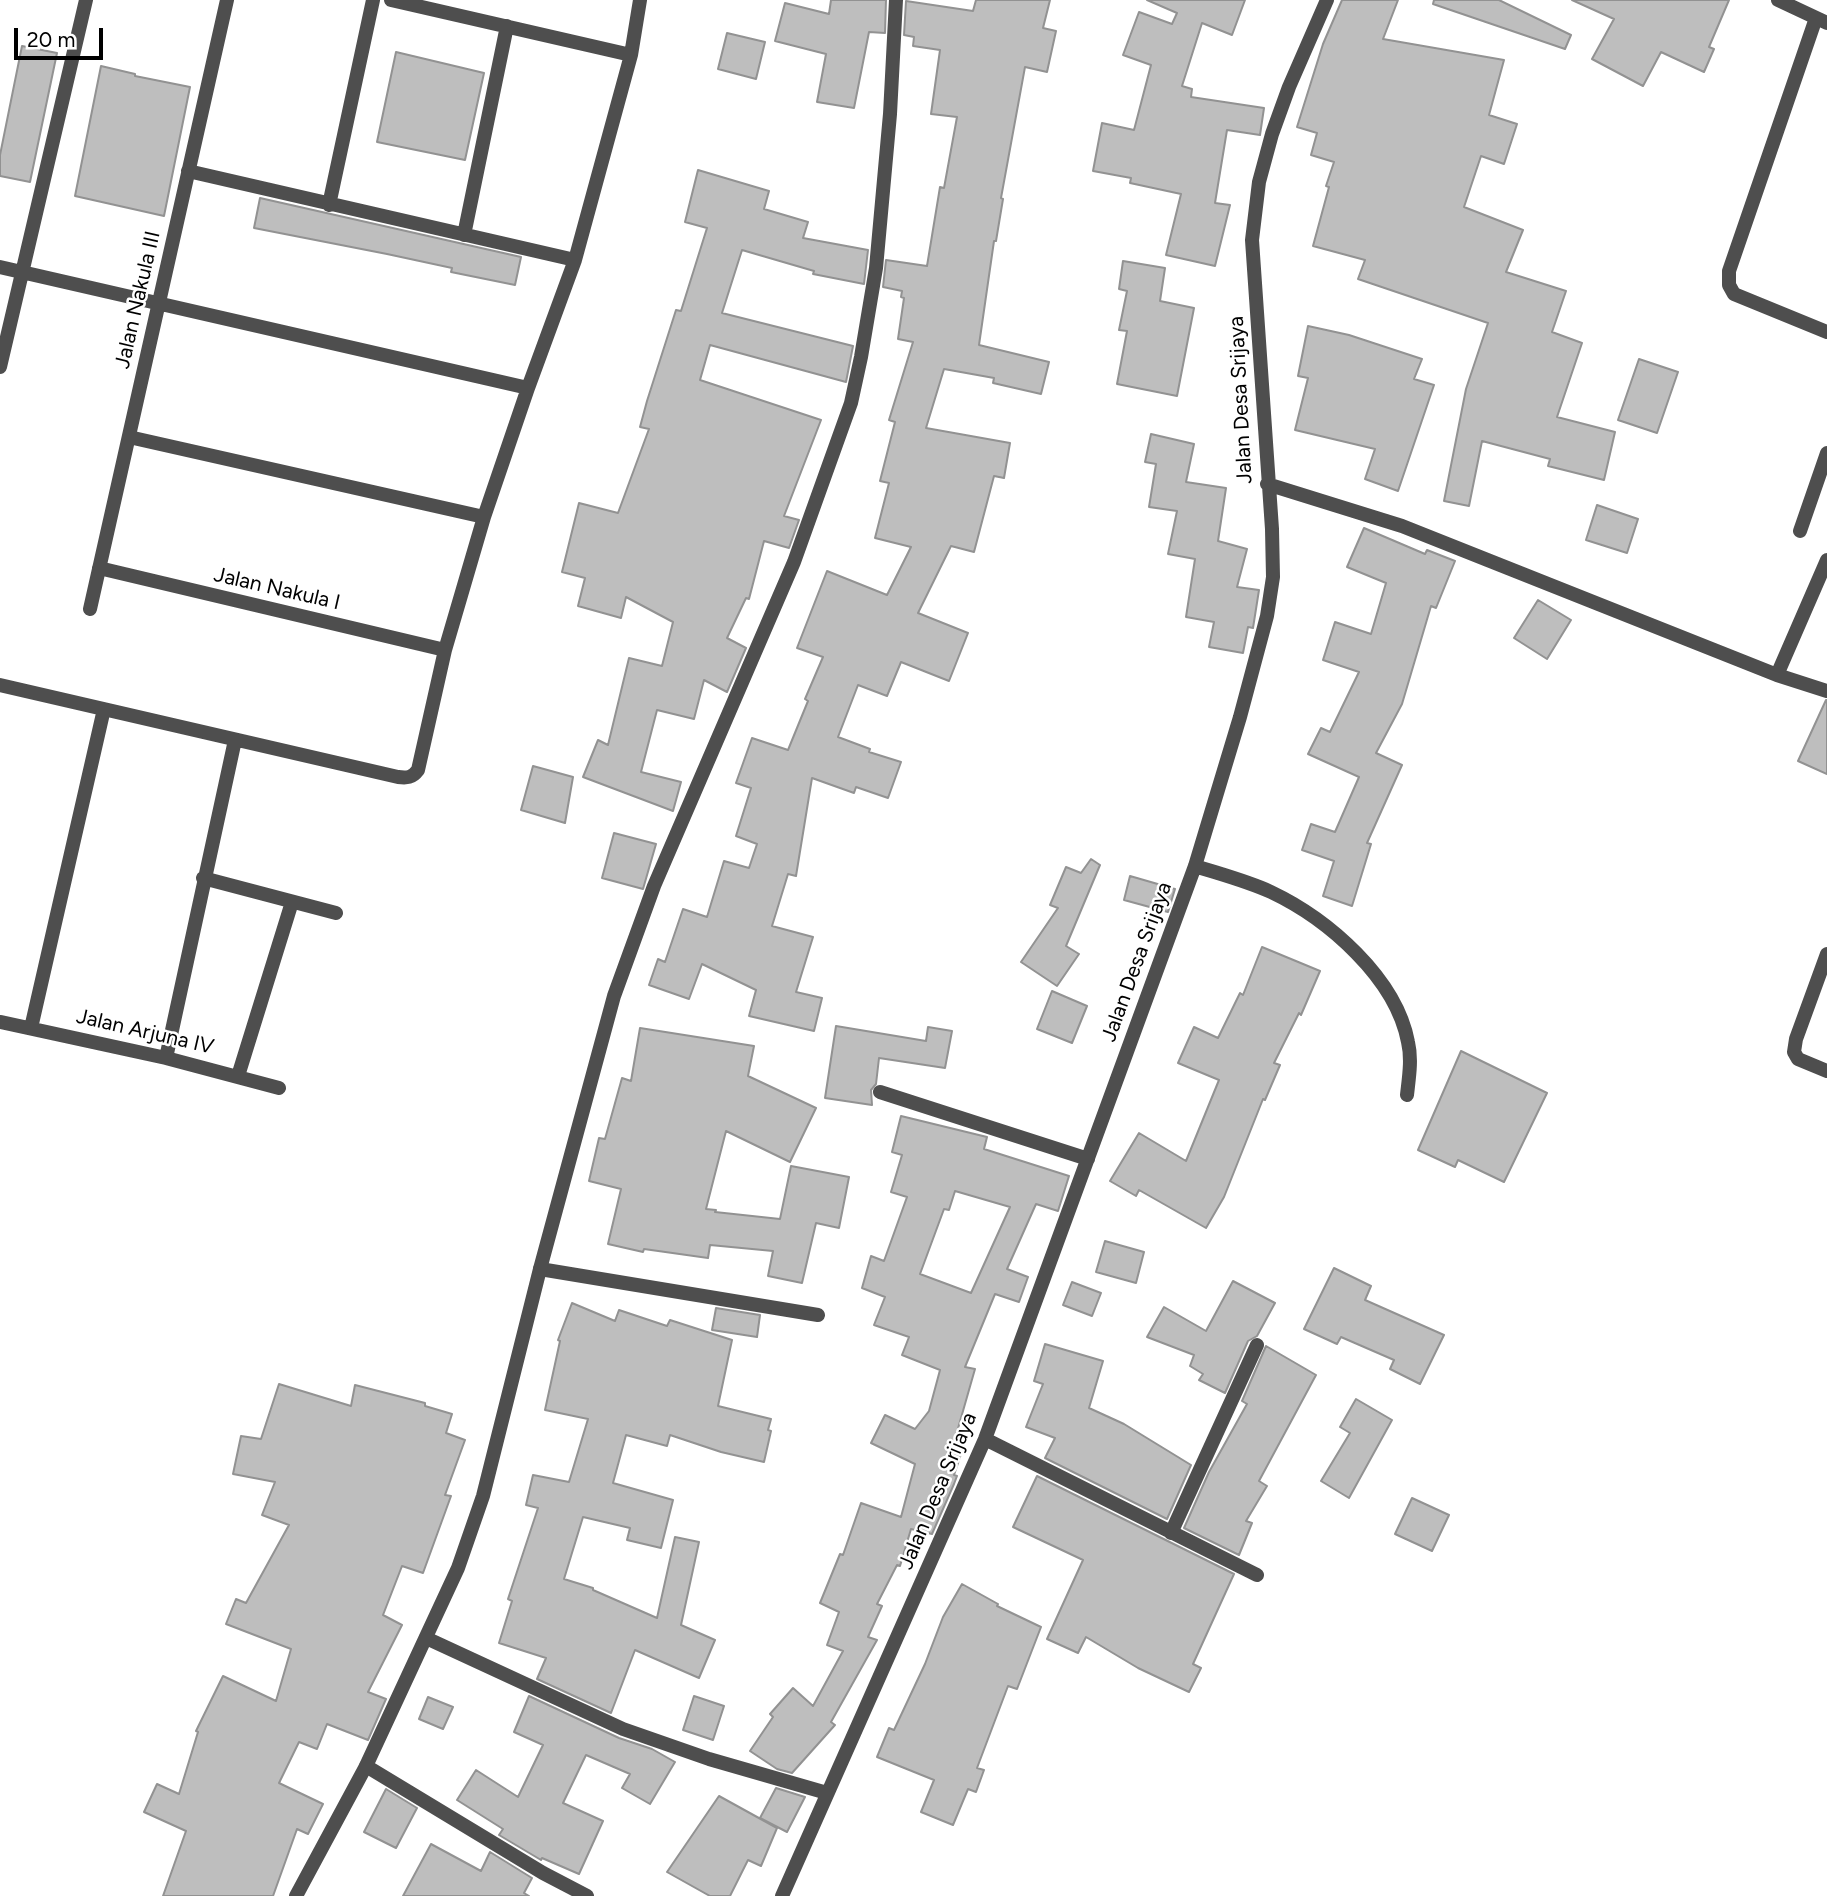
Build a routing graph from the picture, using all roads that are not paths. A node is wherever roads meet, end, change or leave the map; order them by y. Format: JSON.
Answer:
{"nodes":[{"id":1,"x":86,"y":0,"type":"edge"},
{"id":2,"x":227,"y":0,"type":"edge"},
{"id":3,"x":373,"y":0,"type":"edge"},
{"id":4,"x":391,"y":0,"type":"edge"},
{"id":5,"x":640,"y":0,"type":"edge"},
{"id":6,"x":896,"y":0,"type":"edge"},
{"id":7,"x":1327,"y":0,"type":"edge"},
{"id":8,"x":1778,"y":0,"type":"edge"},
{"id":9,"x":1822,"y":20,"type":"edge"},
{"id":10,"x":507,"y":26,"type":"junction"},
{"id":11,"x":631,"y":55,"type":"junction"},
{"id":12,"x":188,"y":172,"type":"junction"},
{"id":13,"x":329,"y":205,"type":"junction"},
{"id":14,"x":464,"y":235,"type":"junction"},
{"id":15,"x":575,"y":260,"type":"junction"},
{"id":16,"x":0,"y":267,"type":"edge"},
{"id":17,"x":22,"y":272,"type":"junction"},
{"id":18,"x":159,"y":303,"type":"junction"},
{"id":19,"x":1827,"y":332,"type":"edge"},
{"id":20,"x":0,"y":367,"type":"edge"},
{"id":21,"x":528,"y":388,"type":"junction"},
{"id":22,"x":129,"y":437,"type":"junction"},
{"id":23,"x":1827,"y":453,"type":"edge"},
{"id":24,"x":1267,"y":484,"type":"junction"},
{"id":25,"x":484,"y":517,"type":"junction"},
{"id":26,"x":1800,"y":531,"type":"dead end"},
{"id":27,"x":1827,"y":560,"type":"edge"},
{"id":28,"x":99,"y":568,"type":"junction"},
{"id":29,"x":90,"y":609,"type":"dead end"},
{"id":30,"x":445,"y":650,"type":"junction"},
{"id":31,"x":1777,"y":675,"type":"junction"},
{"id":32,"x":0,"y":685,"type":"edge"},
{"id":33,"x":1827,"y":691,"type":"edge"},
{"id":34,"x":104,"y":709,"type":"junction"},
{"id":35,"x":235,"y":740,"type":"junction"},
{"id":36,"x":1195,"y":866,"type":"junction"},
{"id":37,"x":203,"y":878,"type":"junction"},
{"id":38,"x":292,"y":902,"type":"junction"},
{"id":39,"x":337,"y":913,"type":"dead end"},
{"id":40,"x":1827,"y":954,"type":"edge"},
{"id":41,"x":1,"y":1022,"type":"edge"},
{"id":42,"x":31,"y":1028,"type":"junction"},
{"id":43,"x":166,"y":1058,"type":"junction"},
{"id":44,"x":1827,"y":1071,"type":"edge"},
{"id":45,"x":238,"y":1076,"type":"junction"},
{"id":46,"x":279,"y":1088,"type":"dead end"},
{"id":47,"x":880,"y":1092,"type":"dead end"},
{"id":48,"x":1407,"y":1095,"type":"dead end"},
{"id":49,"x":1087,"y":1159,"type":"junction"},
{"id":50,"x":540,"y":1269,"type":"junction"},
{"id":51,"x":818,"y":1315,"type":"dead end"},
{"id":52,"x":1256,"y":1345,"type":"dead end"},
{"id":53,"x":985,"y":1439,"type":"junction"},
{"id":54,"x":1171,"y":1533,"type":"junction"},
{"id":55,"x":1257,"y":1575,"type":"dead end"},
{"id":56,"x":426,"y":1638,"type":"junction"},
{"id":57,"x":366,"y":1766,"type":"junction"},
{"id":58,"x":828,"y":1793,"type":"junction"},
{"id":59,"x":296,"y":1896,"type":"edge"},
{"id":60,"x":587,"y":1896,"type":"edge"},
{"id":61,"x":782,"y":1896,"type":"edge"}],
"edges":[{"from":1,"to":17,"type":"street"},
{"from":2,"to":12,"type":"street","name":"Jalan Nakula III"},
{"from":3,"to":13,"type":"street"},
{"from":4,"to":10,"type":"street"},
{"from":5,"to":11,"type":"street"},
{"from":6,"to":50,"type":"street"},
{"from":7,"to":24,"type":"street","name":"Jalan Desa Srijaya"},
{"from":8,"to":9,"type":"street"},
{"from":9,"to":19,"type":"street"},
{"from":10,"to":11,"type":"street"},
{"from":10,"to":14,"type":"street"},
{"from":11,"to":15,"type":"street"},
{"from":12,"to":13,"type":"street"},
{"from":12,"to":18,"type":"street","name":"Jalan Nakula III"},
{"from":13,"to":14,"type":"street"},
{"from":14,"to":15,"type":"street"},
{"from":15,"to":21,"type":"street"},
{"from":16,"to":17,"type":"street"},
{"from":17,"to":18,"type":"street"},
{"from":17,"to":20,"type":"street"},
{"from":18,"to":21,"type":"street"},
{"from":18,"to":22,"type":"street","name":"Jalan Nakula III"},
{"from":21,"to":25,"type":"street"},
{"from":22,"to":25,"type":"street"},
{"from":22,"to":28,"type":"street","name":"Jalan Nakula III"},
{"from":23,"to":26,"type":"street"},
{"from":24,"to":31,"type":"street"},
{"from":24,"to":36,"type":"street","name":"Jalan Desa Srijaya"},
{"from":25,"to":30,"type":"street"},
{"from":27,"to":31,"type":"street"},
{"from":28,"to":29,"type":"street","name":"Jalan Nakula III"},
{"from":28,"to":30,"type":"street","name":"Jalan Nakula I"},
{"from":30,"to":35,"type":"street"},
{"from":31,"to":33,"type":"street"},
{"from":32,"to":34,"type":"street"},
{"from":34,"to":35,"type":"street"},
{"from":34,"to":42,"type":"street"},
{"from":35,"to":37,"type":"street"},
{"from":36,"to":48,"type":"street"},
{"from":36,"to":49,"type":"street","name":"Jalan Desa Srijaya"},
{"from":37,"to":38,"type":"street"},
{"from":37,"to":43,"type":"street"},
{"from":38,"to":39,"type":"street"},
{"from":38,"to":45,"type":"street"},
{"from":40,"to":44,"type":"street"},
{"from":41,"to":42,"type":"street","name":"Jalan Arjuna IV"},
{"from":42,"to":43,"type":"street","name":"Jalan Arjuna IV"},
{"from":43,"to":45,"type":"street","name":"Jalan Arjuna IV"},
{"from":45,"to":46,"type":"street","name":"Jalan Arjuna IV"},
{"from":47,"to":49,"type":"street"},
{"from":49,"to":53,"type":"street","name":"Jalan Desa Srijaya"},
{"from":50,"to":51,"type":"street"},
{"from":50,"to":56,"type":"street"},
{"from":52,"to":54,"type":"street"},
{"from":53,"to":54,"type":"street"},
{"from":53,"to":58,"type":"street","name":"Jalan Desa Srijaya"},
{"from":54,"to":55,"type":"street"},
{"from":56,"to":57,"type":"street"},
{"from":56,"to":58,"type":"street"},
{"from":57,"to":59,"type":"street"},
{"from":57,"to":60,"type":"street"},
{"from":58,"to":61,"type":"street","name":"Jalan Desa Srijaya"}]}
